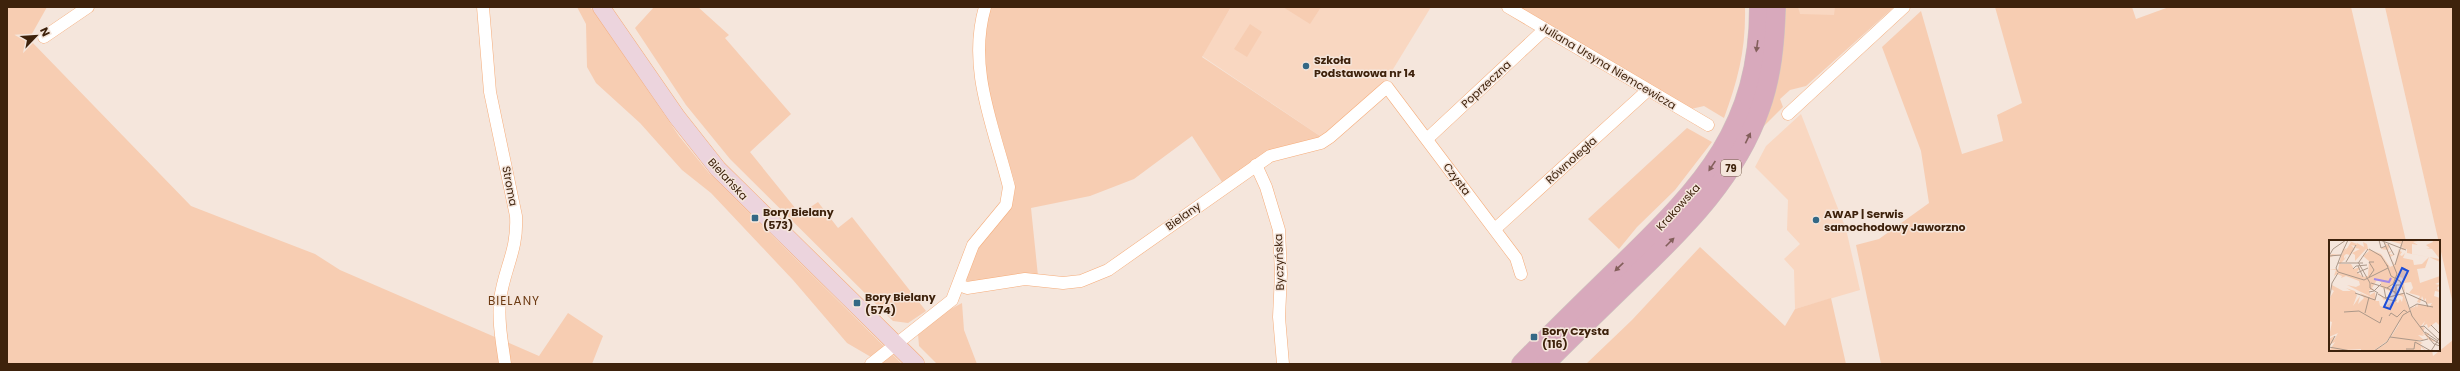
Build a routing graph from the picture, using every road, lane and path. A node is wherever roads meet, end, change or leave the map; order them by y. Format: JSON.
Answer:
{"nodes":[{"id":1,"x":88,"y":7,"type":"edge"},
{"id":2,"x":483,"y":7,"type":"edge"},
{"id":3,"x":985,"y":7,"type":"edge"},
{"id":4,"x":1508,"y":7,"type":"edge"},
{"id":5,"x":1759,"y":7,"type":"edge"},
{"id":6,"x":1776,"y":7,"type":"edge"},
{"id":7,"x":1904,"y":7,"type":"edge"},
{"id":8,"x":607,"y":9,"type":"edge"},
{"id":9,"x":1545,"y":29,"type":"junction"},
{"id":10,"x":44,"y":37,"type":"dead end"},
{"id":11,"x":1387,"y":87,"type":"joint"},
{"id":12,"x":1648,"y":90,"type":"junction"},
{"id":13,"x":1788,"y":114,"type":"dead end"},
{"id":14,"x":1708,"y":125,"type":"dead end"},
{"id":15,"x":1427,"y":139,"type":"junction"},
{"id":16,"x":1256,"y":164,"type":"junction"},
{"id":17,"x":1495,"y":229,"type":"junction"},
{"id":18,"x":1521,"y":274,"type":"dead end"},
{"id":19,"x":959,"y":285,"type":"junction"},
{"id":20,"x":895,"y":344,"type":"junction"},
{"id":21,"x":915,"y":363,"type":"edge"},
{"id":22,"x":505,"y":364,"type":"edge"},
{"id":23,"x":871,"y":364,"type":"edge"},
{"id":24,"x":1283,"y":364,"type":"edge"},
{"id":25,"x":1521,"y":364,"type":"edge"},
{"id":26,"x":1545,"y":364,"type":"edge"}],
"edges":[{"from":1,"to":10,"type":"street"},
{"from":2,"to":22,"type":"street","name":"Stroma"},
{"from":3,"to":19,"type":"street"},
{"from":4,"to":9,"type":"street","name":"Juliana Ursyna Niemcewicza"},
{"from":5,"to":25,"type":"main road","name":"Krakowska","number":"79","one_way":true},
{"from":26,"to":6,"type":"main road","name":"Krakowska","number":"79","one_way":true},
{"from":7,"to":13,"type":"street"},
{"from":8,"to":20,"type":"street","name":"Bielańska"},
{"from":9,"to":12,"type":"street","name":"Juliana Ursyna Niemcewicza"},
{"from":9,"to":15,"type":"street","name":"Poprzeczna"},
{"from":11,"to":15,"type":"street","name":"Czysta"},
{"from":11,"to":16,"type":"street","name":"Bielany"},
{"from":12,"to":14,"type":"street","name":"Juliana Ursyna Niemcewicza"},
{"from":12,"to":17,"type":"street","name":"Równoległa"},
{"from":15,"to":17,"type":"street","name":"Czysta"},
{"from":16,"to":19,"type":"street","name":"Bielany"},
{"from":16,"to":24,"type":"street","name":"Byczyńska"},
{"from":17,"to":18,"type":"street","name":"Czysta"},
{"from":19,"to":20,"type":"street"},
{"from":20,"to":21,"type":"street","name":"Bielańska"},
{"from":20,"to":23,"type":"street"}]}
